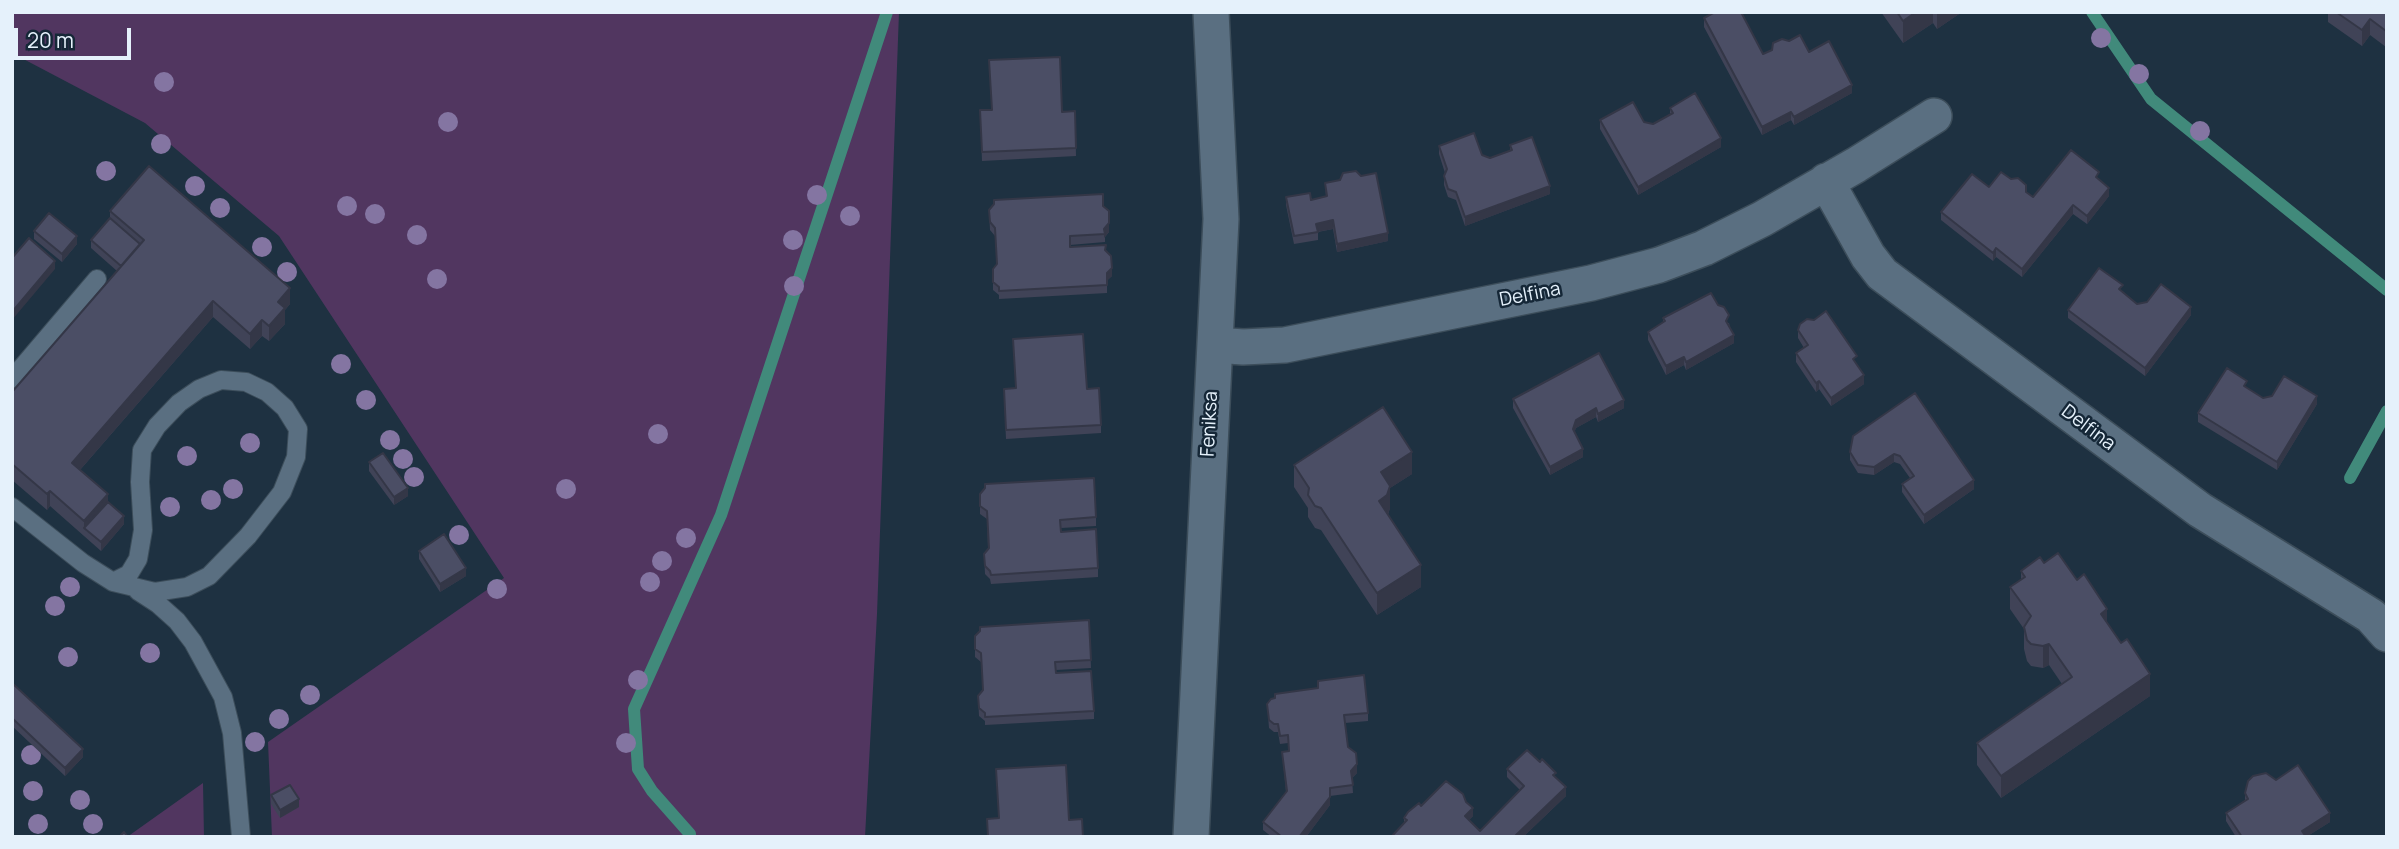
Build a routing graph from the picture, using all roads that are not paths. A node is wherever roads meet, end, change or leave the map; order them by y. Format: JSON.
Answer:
{"nodes":[{"id":1,"x":1212,"y":12,"type":"edge"},
{"id":2,"x":1934,"y":116,"type":"dead end"},
{"id":3,"x":1826,"y":181,"type":"junction"},
{"id":4,"x":97,"y":278,"type":"dead end"},
{"id":5,"x":1216,"y":345,"type":"junction"},
{"id":6,"x":12,"y":379,"type":"edge"},
{"id":7,"x":12,"y":507,"type":"edge"},
{"id":8,"x":114,"y":582,"type":"junction"},
{"id":9,"x":135,"y":589,"type":"junction"},
{"id":10,"x":2387,"y":634,"type":"edge"},
{"id":11,"x":241,"y":837,"type":"edge"},
{"id":12,"x":1191,"y":837,"type":"edge"}],
"edges":[{"from":1,"to":5,"type":"street","name":"Feniksa"},
{"from":2,"to":3,"type":"street","name":"Delfina"},
{"from":3,"to":5,"type":"street","name":"Delfina"},
{"from":3,"to":10,"type":"street","name":"Delfina"},
{"from":4,"to":6,"type":"lane"},
{"from":5,"to":12,"type":"street","name":"Feniksa"},
{"from":7,"to":8,"type":"lane"},
{"from":8,"to":9,"type":"lane"},
{"from":8,"to":9,"type":"lane"},
{"from":9,"to":11,"type":"lane"}]}
